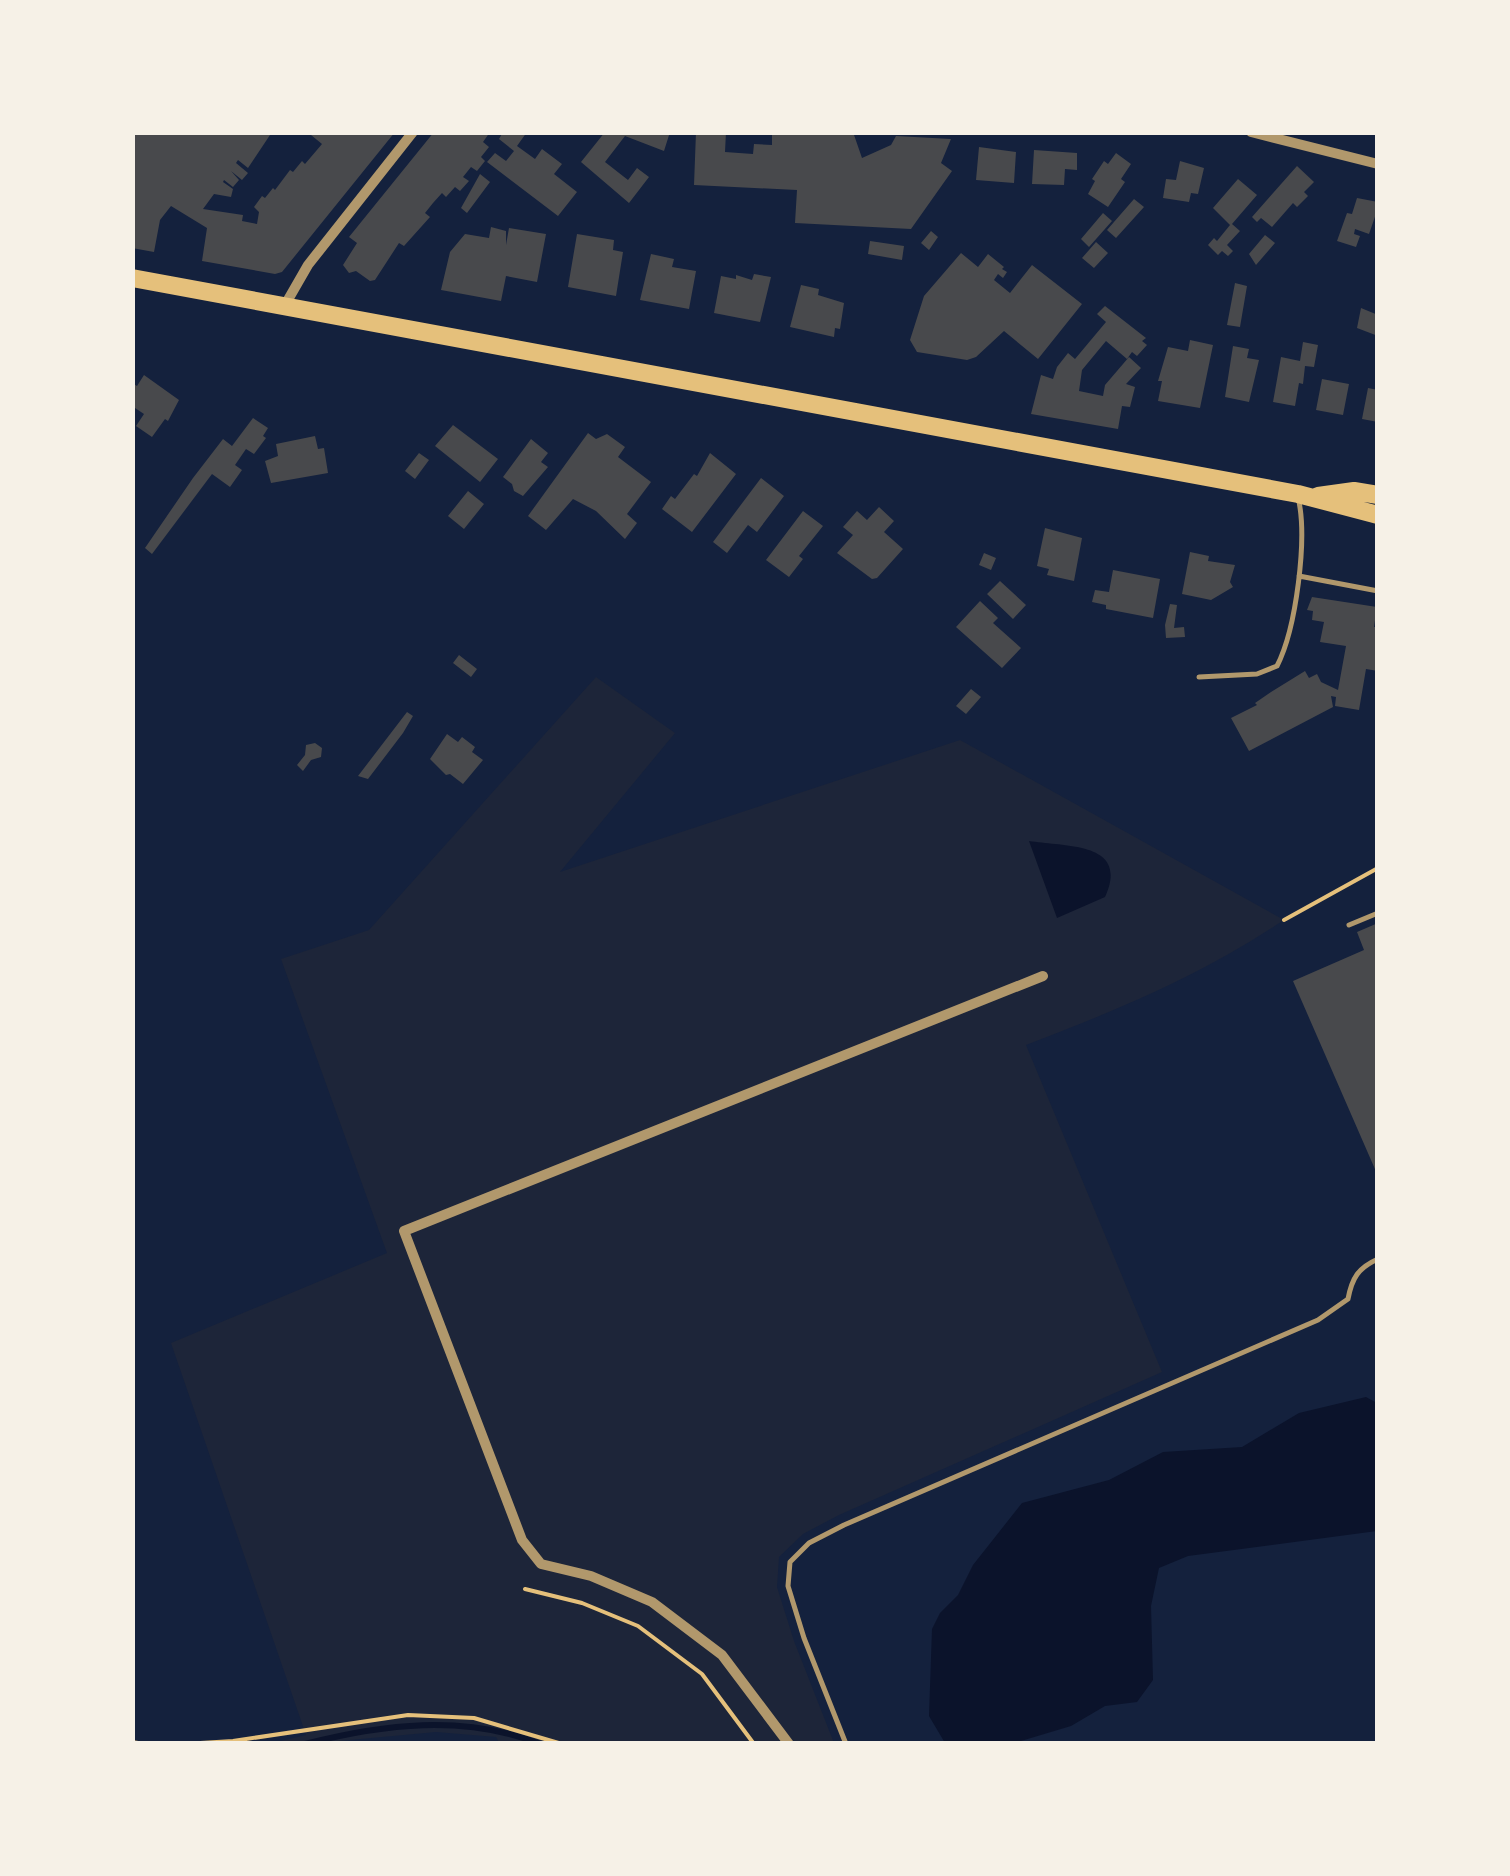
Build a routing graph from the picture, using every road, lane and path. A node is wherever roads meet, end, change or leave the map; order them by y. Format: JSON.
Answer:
{"nodes":[{"id":1,"x":414,"y":132,"type":"edge"},
{"id":2,"x":1251,"y":132,"type":"edge"},
{"id":3,"x":1378,"y":164,"type":"edge"},
{"id":4,"x":132,"y":278,"type":"edge"},
{"id":5,"x":285,"y":305,"type":"junction"},
{"id":6,"x":1305,"y":496,"type":"junction"},
{"id":7,"x":1378,"y":496,"type":"edge"},
{"id":8,"x":1378,"y":515,"type":"edge"},
{"id":9,"x":1299,"y":576,"type":"junction"},
{"id":10,"x":1378,"y":591,"type":"edge"},
{"id":11,"x":1200,"y":677,"type":"dead end"},
{"id":12,"x":1378,"y":868,"type":"edge"},
{"id":13,"x":1378,"y":913,"type":"edge"},
{"id":14,"x":1284,"y":920,"type":"dead end"},
{"id":15,"x":1349,"y":925,"type":"dead end"},
{"id":16,"x":1043,"y":976,"type":"dead end"},
{"id":17,"x":1378,"y":1258,"type":"edge"},
{"id":18,"x":525,"y":1589,"type":"dead end"},
{"id":19,"x":132,"y":1742,"type":"edge"},
{"id":20,"x":144,"y":1744,"type":"edge"},
{"id":21,"x":184,"y":1744,"type":"edge"},
{"id":22,"x":562,"y":1744,"type":"edge"},
{"id":23,"x":754,"y":1744,"type":"edge"},
{"id":24,"x":789,"y":1744,"type":"edge"},
{"id":25,"x":846,"y":1744,"type":"edge"}],
"edges":[{"from":1,"to":5,"type":"street"},
{"from":2,"to":3,"type":"street"},
{"from":4,"to":5,"type":"main road"},
{"from":5,"to":6,"type":"main road"},
{"from":6,"to":7,"type":"main road"},
{"from":6,"to":8,"type":"main road"},
{"from":6,"to":9,"type":"lane"},
{"from":9,"to":10,"type":"lane"},
{"from":9,"to":11,"type":"lane"},
{"from":12,"to":14,"type":"path"},
{"from":13,"to":15,"type":"lane"},
{"from":16,"to":24,"type":"street"},
{"from":17,"to":25,"type":"lane"},
{"from":18,"to":23,"type":"path"},
{"from":19,"to":20,"type":"path"},
{"from":21,"to":22,"type":"path"}]}
